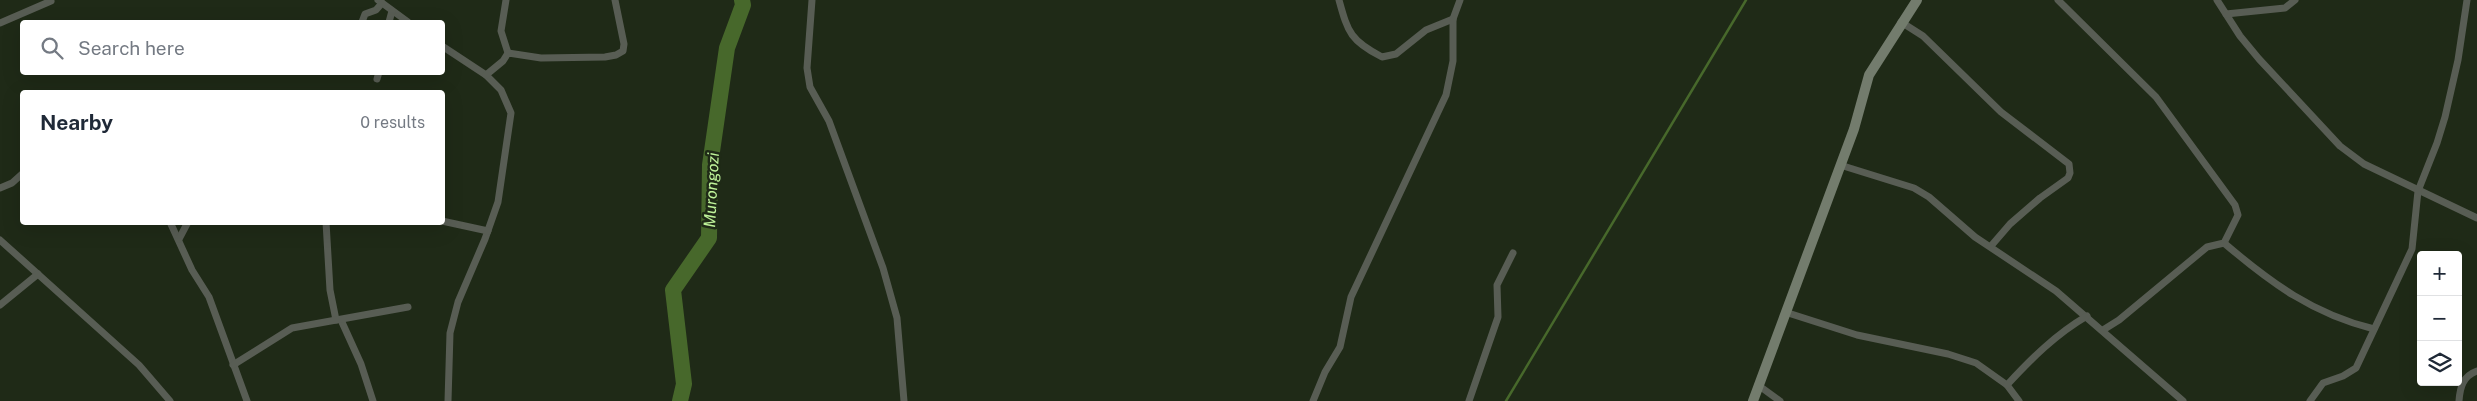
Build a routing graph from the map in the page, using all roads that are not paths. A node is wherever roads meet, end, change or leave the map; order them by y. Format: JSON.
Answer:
{"nodes":[{"id":1,"x":506,"y":0,"type":"edge"},
{"id":2,"x":615,"y":0,"type":"edge"},
{"id":3,"x":812,"y":0,"type":"edge"},
{"id":4,"x":1339,"y":0,"type":"edge"},
{"id":5,"x":1460,"y":0,"type":"edge"},
{"id":6,"x":1917,"y":0,"type":"edge"},
{"id":7,"x":2058,"y":0,"type":"edge"},
{"id":8,"x":2217,"y":0,"type":"edge"},
{"id":9,"x":2295,"y":0,"type":"edge"},
{"id":10,"x":2467,"y":0,"type":"edge"},
{"id":11,"x":51,"y":1,"type":"edge"},
{"id":12,"x":380,"y":2,"type":"edge"},
{"id":13,"x":392,"y":11,"type":"junction"},
{"id":14,"x":2226,"y":14,"type":"junction"},
{"id":15,"x":1453,"y":19,"type":"junction"},
{"id":16,"x":363,"y":20,"type":"edge"},
{"id":17,"x":390,"y":20,"type":"edge"},
{"id":18,"x":405,"y":20,"type":"edge"},
{"id":19,"x":1901,"y":22,"type":"junction"},
{"id":20,"x":0,"y":23,"type":"edge"},
{"id":21,"x":445,"y":48,"type":"edge"},
{"id":22,"x":508,"y":53,"type":"junction"},
{"id":23,"x":486,"y":75,"type":"junction"},
{"id":24,"x":1840,"y":165,"type":"junction"},
{"id":25,"x":20,"y":176,"type":"edge"},
{"id":26,"x":0,"y":188,"type":"edge"},
{"id":27,"x":2418,"y":191,"type":"junction"},
{"id":28,"x":2477,"y":218,"type":"edge"},
{"id":29,"x":445,"y":221,"type":"edge"},
{"id":30,"x":171,"y":225,"type":"edge"},
{"id":31,"x":186,"y":225,"type":"edge"},
{"id":32,"x":326,"y":225,"type":"edge"},
{"id":33,"x":488,"y":231,"type":"junction"},
{"id":34,"x":178,"y":239,"type":"junction"},
{"id":35,"x":0,"y":240,"type":"edge"},
{"id":36,"x":2224,"y":243,"type":"junction"},
{"id":37,"x":1990,"y":246,"type":"junction"},
{"id":38,"x":1513,"y":253,"type":"dead end"},
{"id":39,"x":38,"y":274,"type":"junction"},
{"id":40,"x":0,"y":305,"type":"edge"},
{"id":41,"x":408,"y":307,"type":"dead end"},
{"id":42,"x":1785,"y":312,"type":"junction"},
{"id":43,"x":2087,"y":316,"type":"junction"},
{"id":44,"x":338,"y":320,"type":"junction"},
{"id":45,"x":2374,"y":329,"type":"junction"},
{"id":46,"x":2104,"y":330,"type":"junction"},
{"id":47,"x":233,"y":365,"type":"junction"},
{"id":48,"x":2477,"y":371,"type":"edge"},
{"id":49,"x":1758,"y":385,"type":"junction"},
{"id":50,"x":2007,"y":385,"type":"junction"},
{"id":51,"x":170,"y":401,"type":"edge"},
{"id":52,"x":246,"y":401,"type":"edge"},
{"id":53,"x":372,"y":401,"type":"edge"},
{"id":54,"x":448,"y":401,"type":"edge"},
{"id":55,"x":904,"y":401,"type":"edge"},
{"id":56,"x":1313,"y":401,"type":"edge"},
{"id":57,"x":1469,"y":401,"type":"edge"},
{"id":58,"x":1754,"y":401,"type":"edge"},
{"id":59,"x":1780,"y":401,"type":"edge"},
{"id":60,"x":2019,"y":401,"type":"edge"},
{"id":61,"x":2183,"y":401,"type":"edge"},
{"id":62,"x":2310,"y":401,"type":"edge"},
{"id":63,"x":2459,"y":401,"type":"edge"}],
"edges":[{"from":1,"to":22,"type":"street"},
{"from":2,"to":22,"type":"street"},
{"from":3,"to":55,"type":"street"},
{"from":4,"to":15,"type":"street"},
{"from":5,"to":15,"type":"street"},
{"from":6,"to":19,"type":"street"},
{"from":7,"to":36,"type":"street"},
{"from":8,"to":14,"type":"street"},
{"from":9,"to":14,"type":"street"},
{"from":10,"to":27,"type":"street"},
{"from":11,"to":20,"type":"street"},
{"from":12,"to":13,"type":"street"},
{"from":12,"to":16,"type":"street"},
{"from":13,"to":17,"type":"street"},
{"from":13,"to":18,"type":"street"},
{"from":14,"to":27,"type":"street"},
{"from":15,"to":56,"type":"street"},
{"from":19,"to":24,"type":"street"},
{"from":19,"to":37,"type":"street"},
{"from":21,"to":23,"type":"street"},
{"from":22,"to":23,"type":"street"},
{"from":23,"to":33,"type":"street"},
{"from":24,"to":37,"type":"street"},
{"from":24,"to":42,"type":"street"},
{"from":25,"to":26,"type":"street"},
{"from":27,"to":28,"type":"street"},
{"from":27,"to":45,"type":"street"},
{"from":29,"to":33,"type":"street"},
{"from":30,"to":34,"type":"street"},
{"from":31,"to":34,"type":"street"},
{"from":32,"to":44,"type":"street"},
{"from":33,"to":54,"type":"street"},
{"from":34,"to":47,"type":"street"},
{"from":35,"to":39,"type":"street"},
{"from":36,"to":45,"type":"street"},
{"from":36,"to":46,"type":"street"},
{"from":37,"to":43,"type":"street"},
{"from":38,"to":57,"type":"street"},
{"from":39,"to":40,"type":"street"},
{"from":39,"to":51,"type":"street"},
{"from":41,"to":44,"type":"street"},
{"from":42,"to":49,"type":"street"},
{"from":42,"to":50,"type":"street"},
{"from":43,"to":46,"type":"street"},
{"from":43,"to":50,"type":"street"},
{"from":44,"to":47,"type":"street"},
{"from":44,"to":53,"type":"street"},
{"from":45,"to":62,"type":"street"},
{"from":46,"to":61,"type":"street"},
{"from":47,"to":52,"type":"street"},
{"from":48,"to":63,"type":"street"},
{"from":49,"to":58,"type":"street"},
{"from":49,"to":59,"type":"street"},
{"from":50,"to":60,"type":"street"}]}
